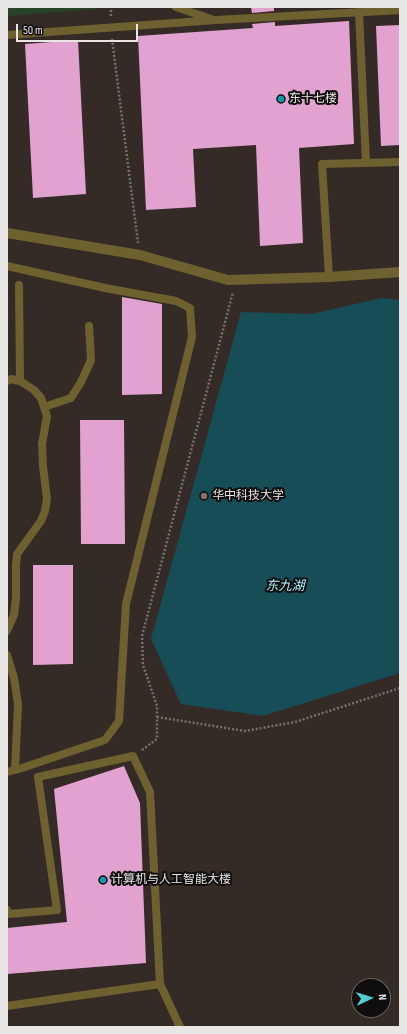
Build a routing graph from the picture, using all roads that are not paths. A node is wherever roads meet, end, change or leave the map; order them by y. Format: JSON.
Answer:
{"nodes":[{"id":1,"x":176,"y":7,"type":"edge"},
{"id":2,"x":400,"y":10,"type":"edge"},
{"id":3,"x":316,"y":11,"type":"edge"},
{"id":4,"x":359,"y":12,"type":"junction"},
{"id":5,"x":216,"y":20,"type":"junction"},
{"id":6,"x":7,"y":35,"type":"edge"},
{"id":7,"x":400,"y":162,"type":"edge"},
{"id":8,"x":366,"y":163,"type":"junction"},
{"id":9,"x":7,"y":232,"type":"edge"},
{"id":10,"x":7,"y":266,"type":"edge"},
{"id":11,"x":400,"y":272,"type":"edge"},
{"id":12,"x":329,"y":277,"type":"junction"},
{"id":13,"x":19,"y":285,"type":"dead end"},
{"id":14,"x":89,"y":326,"type":"dead end"},
{"id":15,"x":7,"y":380,"type":"edge"},
{"id":16,"x":20,"y":381,"type":"junction"},
{"id":17,"x":44,"y":407,"type":"junction"},
{"id":18,"x":7,"y":631,"type":"edge"},
{"id":19,"x":7,"y":655,"type":"edge"},
{"id":20,"x":11,"y":771,"type":"edge"},
{"id":21,"x":7,"y":910,"type":"edge"},
{"id":22,"x":160,"y":984,"type":"junction"},
{"id":23,"x":7,"y":1006,"type":"edge"},
{"id":24,"x":180,"y":1027,"type":"edge"}],
"edges":[{"from":1,"to":5,"type":"lane"},
{"from":2,"to":4,"type":"lane"},
{"from":3,"to":4,"type":"lane"},
{"from":3,"to":5,"type":"lane"},
{"from":4,"to":8,"type":"lane"},
{"from":5,"to":6,"type":"lane"},
{"from":7,"to":8,"type":"lane"},
{"from":8,"to":12,"type":"lane"},
{"from":9,"to":12,"type":"street"},
{"from":10,"to":20,"type":"lane"},
{"from":11,"to":12,"type":"street"},
{"from":13,"to":16,"type":"lane"},
{"from":14,"to":17,"type":"lane"},
{"from":15,"to":16,"type":"lane"},
{"from":16,"to":17,"type":"lane"},
{"from":17,"to":18,"type":"lane"},
{"from":19,"to":20,"type":"lane"},
{"from":21,"to":22,"type":"lane"},
{"from":22,"to":23,"type":"lane"},
{"from":22,"to":24,"type":"lane"}]}
